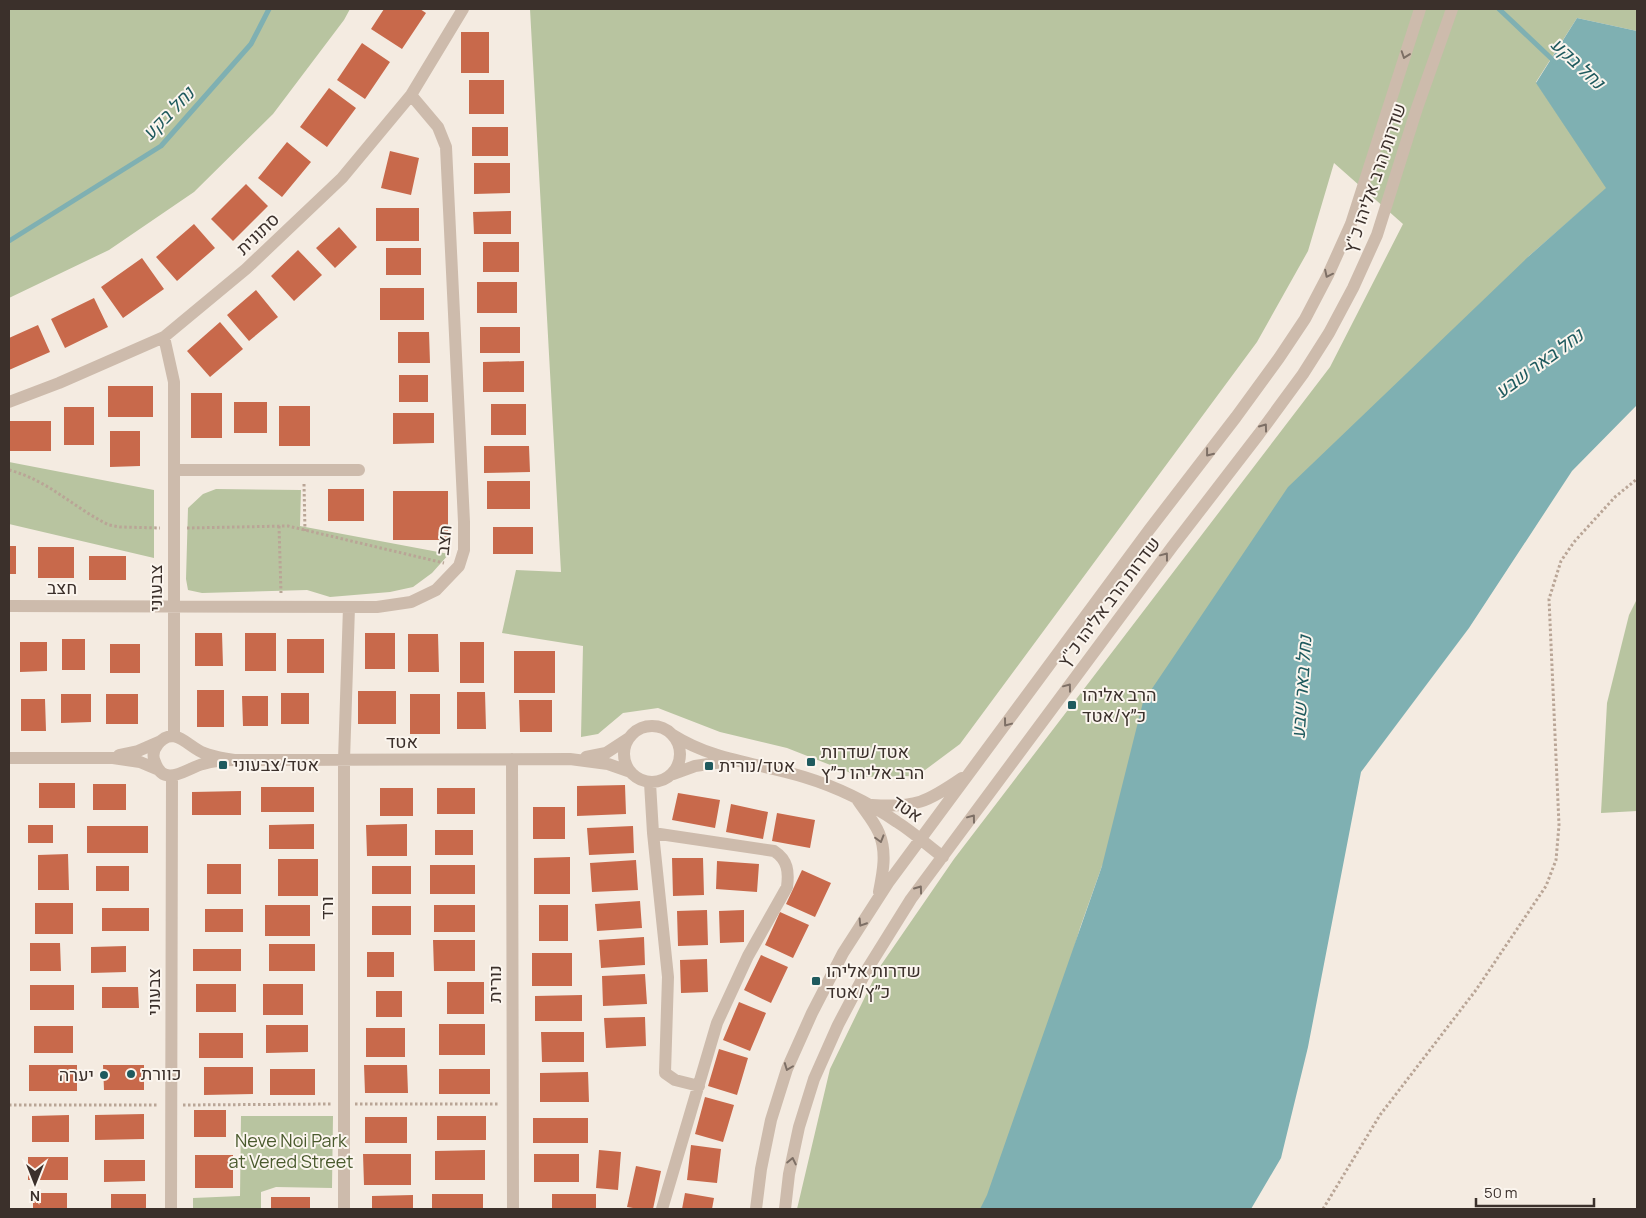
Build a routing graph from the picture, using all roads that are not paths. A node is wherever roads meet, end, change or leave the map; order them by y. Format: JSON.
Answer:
{"nodes":[{"id":1,"x":463,"y":9,"type":"edge"},
{"id":2,"x":1420,"y":9,"type":"edge"},
{"id":3,"x":1451,"y":11,"type":"edge"},
{"id":4,"x":411,"y":95,"type":"junction"},
{"id":5,"x":164,"y":337,"type":"junction"},
{"id":6,"x":9,"y":402,"type":"edge"},
{"id":7,"x":174,"y":470,"type":"junction"},
{"id":8,"x":359,"y":470,"type":"dead end"},
{"id":9,"x":9,"y":606,"type":"edge"},
{"id":10,"x":174,"y":606,"type":"junction"},
{"id":11,"x":349,"y":607,"type":"junction"},
{"id":12,"x":673,"y":735,"type":"junction"},
{"id":13,"x":174,"y":736,"type":"junction"},
{"id":14,"x":629,"y":738,"type":"junction"},
{"id":15,"x":161,"y":741,"type":"junction"},
{"id":16,"x":189,"y":744,"type":"junction"},
{"id":17,"x":9,"y":758,"type":"edge"},
{"id":18,"x":105,"y":758,"type":"junction"},
{"id":19,"x":512,"y":759,"type":"junction"},
{"id":20,"x":570,"y":759,"type":"junction"},
{"id":21,"x":234,"y":760,"type":"junction"},
{"id":22,"x":344,"y":760,"type":"junction"},
{"id":23,"x":734,"y":761,"type":"junction"},
{"id":24,"x":159,"y":770,"type":"junction"},
{"id":25,"x":628,"y":771,"type":"junction"},
{"id":26,"x":185,"y":772,"type":"junction"},
{"id":27,"x":970,"y":772,"type":"junction"},
{"id":28,"x":673,"y":774,"type":"junction"},
{"id":29,"x":172,"y":776,"type":"junction"},
{"id":30,"x":650,"y":783,"type":"junction"},
{"id":31,"x":856,"y":797,"type":"junction"},
{"id":32,"x":869,"y":805,"type":"junction"},
{"id":33,"x":653,"y":833,"type":"junction"},
{"id":34,"x":920,"y":840,"type":"junction"},
{"id":35,"x":943,"y":857,"type":"junction"},
{"id":36,"x":877,"y":900,"type":"junction"},
{"id":37,"x":699,"y":1086,"type":"junction"},
{"id":38,"x":171,"y":1209,"type":"edge"},
{"id":39,"x":344,"y":1209,"type":"edge"},
{"id":40,"x":512,"y":1209,"type":"edge"},
{"id":41,"x":662,"y":1209,"type":"edge"},
{"id":42,"x":756,"y":1209,"type":"edge"},
{"id":43,"x":784,"y":1209,"type":"edge"}],
"edges":[{"from":1,"to":4,"type":"street","name":"סתונית"},
{"from":2,"to":27,"type":"street","name":"שדרות הרב אליהו כ\"ץ","one_way":true},
{"from":35,"to":3,"type":"street","name":"שדרות הרב אליהו כ\"ץ","one_way":true},
{"from":4,"to":5,"type":"street","name":"סתונית"},
{"from":4,"to":11,"type":"street","name":"חצב"},
{"from":5,"to":6,"type":"street","name":"סתונית"},
{"from":5,"to":7,"type":"street","name":"צבעוני"},
{"from":7,"to":8,"type":"street"},
{"from":7,"to":10,"type":"street","name":"צבעוני"},
{"from":9,"to":10,"type":"street","name":"חצב"},
{"from":10,"to":11,"type":"street","name":"חצב"},
{"from":10,"to":13,"type":"street","name":"צבעוני"},
{"from":11,"to":22,"type":"street","name":"ורד"},
{"from":12,"to":14,"type":"street"},
{"from":12,"to":23,"type":"street","name":"אטד"},
{"from":12,"to":28,"type":"street"},
{"from":13,"to":15,"type":"street"},
{"from":13,"to":16,"type":"street"},
{"from":14,"to":20,"type":"street","name":"אטד"},
{"from":14,"to":25,"type":"street"},
{"from":15,"to":18,"type":"street"},
{"from":15,"to":24,"type":"street"},
{"from":16,"to":21,"type":"street","name":"אטד"},
{"from":16,"to":26,"type":"street"},
{"from":17,"to":18,"type":"street"},
{"from":18,"to":24,"type":"street"},
{"from":19,"to":20,"type":"street","name":"אטד"},
{"from":19,"to":22,"type":"street","name":"אטד"},
{"from":19,"to":40,"type":"street","name":"נורית"},
{"from":20,"to":25,"type":"street","name":"אטד"},
{"from":21,"to":22,"type":"street","name":"אטד"},
{"from":21,"to":26,"type":"street","name":"אטד"},
{"from":22,"to":39,"type":"street","name":"ורד"},
{"from":23,"to":28,"type":"street","name":"אטד"},
{"from":23,"to":31,"type":"street","name":"אטד"},
{"from":24,"to":29,"type":"street"},
{"from":25,"to":30,"type":"street"},
{"from":26,"to":29,"type":"street"},
{"from":27,"to":32,"type":"street"},
{"from":27,"to":34,"type":"street","name":"שדרות הרב אליהו כ\"ץ"},
{"from":28,"to":30,"type":"street"},
{"from":29,"to":38,"type":"street","name":"צבעוני"},
{"from":30,"to":33,"type":"street"},
{"from":31,"to":32,"type":"street","name":"אטד"},
{"from":31,"to":36,"type":"street","one_way":true},
{"from":32,"to":34,"type":"street","name":"אטד"},
{"from":33,"to":37,"type":"street"},
{"from":33,"to":37,"type":"street"},
{"from":34,"to":35,"type":"street","name":"אטד"},
{"from":34,"to":36,"type":"street","name":"שדרות הרב אליהו כ\"ץ"},
{"from":43,"to":35,"type":"street","name":"שדרות הרב אליהו כ\"ץ","one_way":true},
{"from":36,"to":42,"type":"street","name":"שדרות הרב אליהו כ\"ץ","one_way":true},
{"from":37,"to":41,"type":"street"}]}
